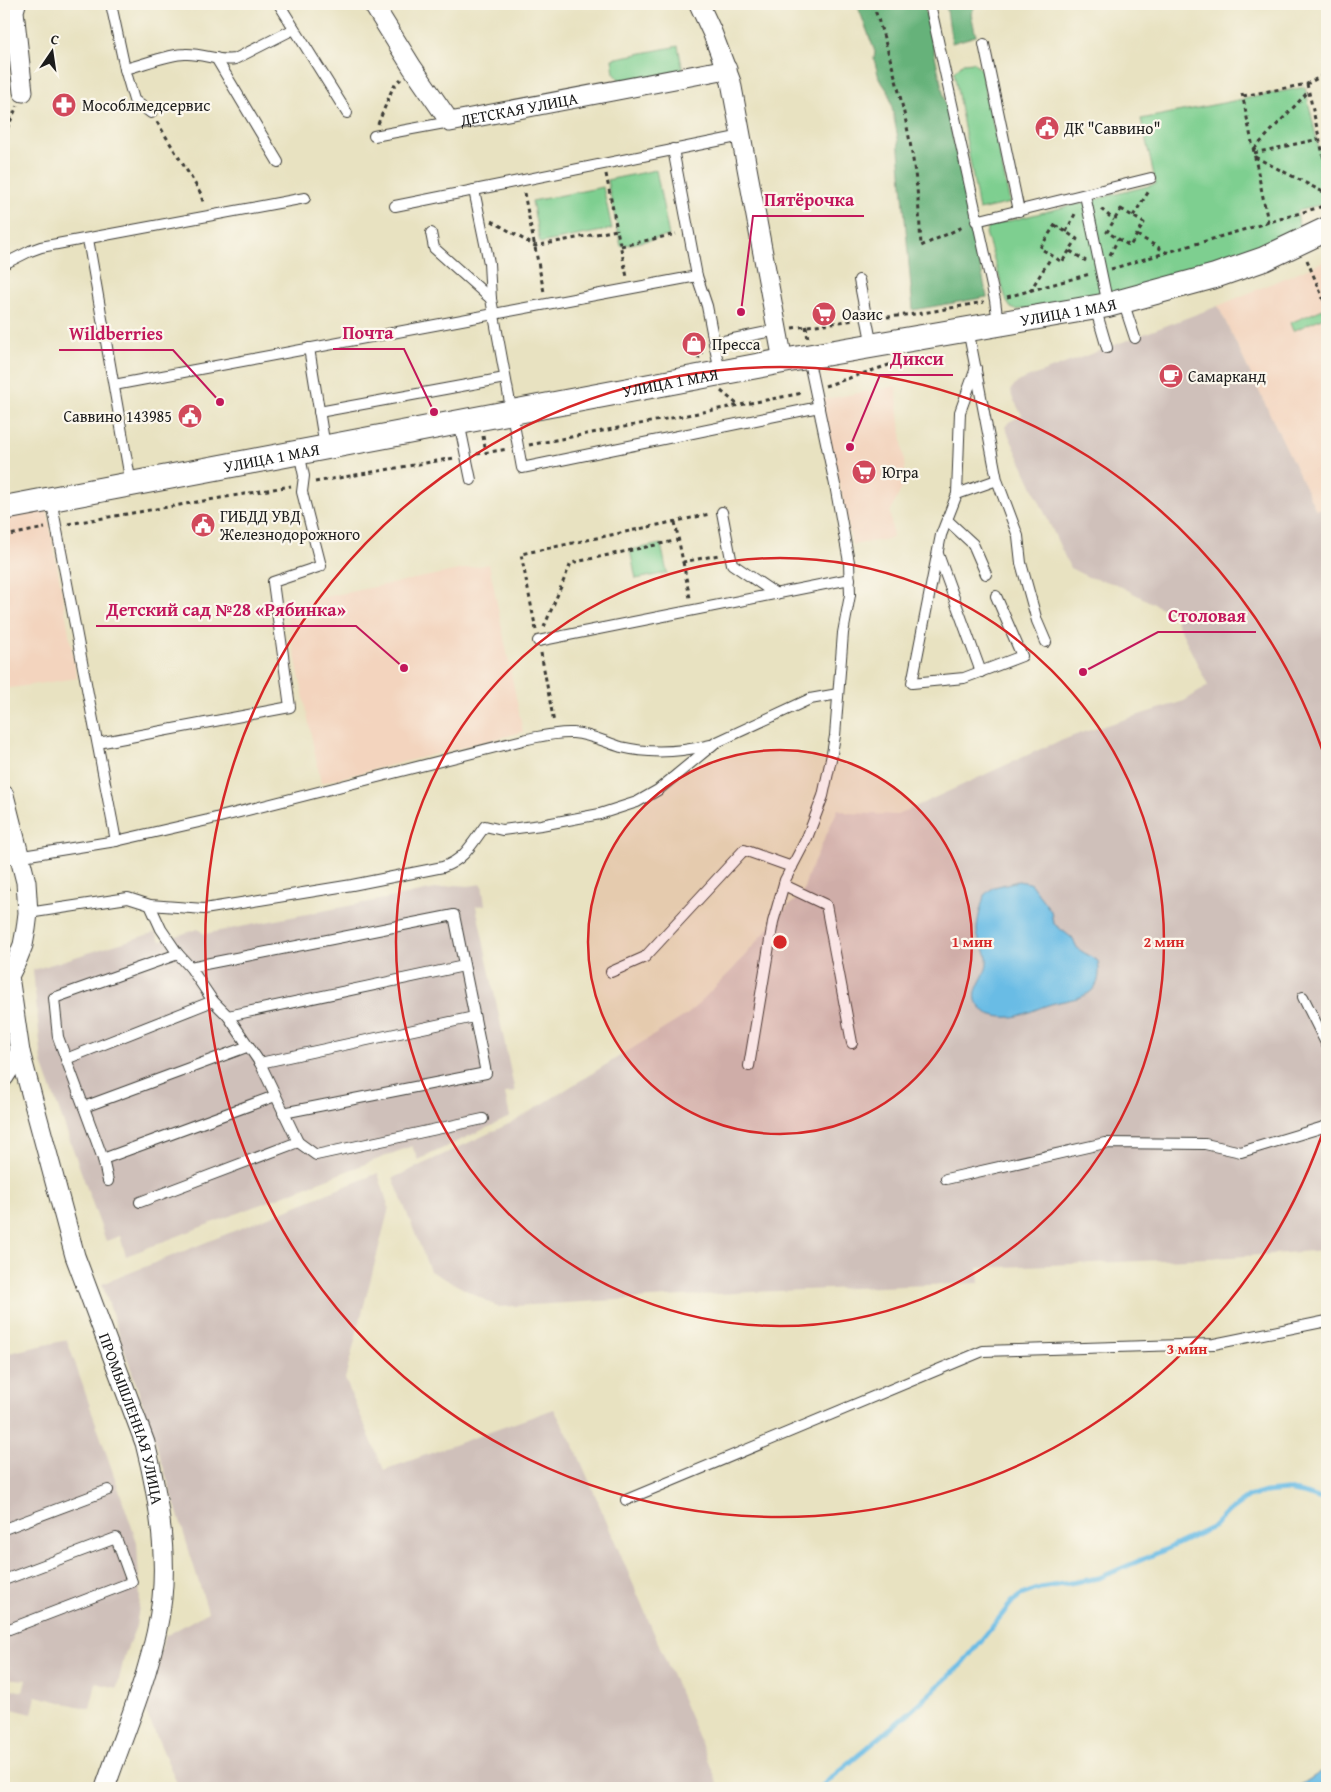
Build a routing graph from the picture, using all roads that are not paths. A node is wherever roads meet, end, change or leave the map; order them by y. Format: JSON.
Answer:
{"nodes":[{"id":1,"x":16,"y":4,"type":"edge"},
{"id":2,"x":111,"y":4,"type":"edge"},
{"id":3,"x":278,"y":4,"type":"edge"},
{"id":4,"x":373,"y":4,"type":"edge"},
{"id":5,"x":699,"y":4,"type":"edge"},
{"id":6,"x":930,"y":4,"type":"edge"},
{"id":7,"x":294,"y":29,"type":"junction"},
{"id":8,"x":984,"y":44,"type":"dead end"},
{"id":9,"x":216,"y":58,"type":"junction"},
{"id":10,"x":125,"y":69,"type":"junction"},
{"id":11,"x":727,"y":69,"type":"junction"},
{"id":12,"x":23,"y":92,"type":"road end"},
{"id":13,"x":151,"y":113,"type":"road end"},
{"id":14,"x":347,"y":113,"type":"dead end"},
{"id":15,"x":450,"y":122,"type":"junction"},
{"id":16,"x":374,"y":136,"type":"road end"},
{"id":17,"x":742,"y":136,"type":"junction"},
{"id":18,"x":673,"y":149,"type":"junction"},
{"id":19,"x":278,"y":162,"type":"dead end"},
{"id":20,"x":1151,"y":178,"type":"road end"},
{"id":21,"x":474,"y":190,"type":"junction"},
{"id":22,"x":1084,"y":195,"type":"junction"},
{"id":23,"x":305,"y":198,"type":"dead end"},
{"id":24,"x":395,"y":206,"type":"dead end"},
{"id":25,"x":1019,"y":211,"type":"junction"},
{"id":26,"x":976,"y":221,"type":"junction"},
{"id":27,"x":1327,"y":230,"type":"edge"},
{"id":28,"x":431,"y":233,"type":"dead end"},
{"id":29,"x":88,"y":239,"type":"junction"},
{"id":30,"x":5,"y":264,"type":"edge"},
{"id":31,"x":696,"y":276,"type":"junction"},
{"id":32,"x":859,"y":280,"type":"dead end"},
{"id":33,"x":491,"y":299,"type":"junction"},
{"id":34,"x":1109,"y":304,"type":"junction"},
{"id":35,"x":494,"y":314,"type":"junction"},
{"id":36,"x":998,"y":324,"type":"junction"},
{"id":37,"x":968,"y":329,"type":"junction"},
{"id":38,"x":777,"y":330,"type":"junction"},
{"id":39,"x":1135,"y":338,"type":"dead end"},
{"id":40,"x":714,"y":344,"type":"junction"},
{"id":41,"x":872,"y":346,"type":"junction"},
{"id":42,"x":309,"y":348,"type":"junction"},
{"id":43,"x":1107,"y":348,"type":"dead end"},
{"id":44,"x":808,"y":357,"type":"junction"},
{"id":45,"x":782,"y":361,"type":"junction"},
{"id":46,"x":976,"y":368,"type":"junction"},
{"id":47,"x":720,"y":373,"type":"junction"},
{"id":48,"x":505,"y":378,"type":"junction"},
{"id":49,"x":114,"y":385,"type":"junction"},
{"id":50,"x":819,"y":407,"type":"junction"},
{"id":51,"x":319,"y":412,"type":"junction"},
{"id":52,"x":512,"y":412,"type":"junction"},
{"id":53,"x":459,"y":422,"type":"junction"},
{"id":54,"x":325,"y":447,"type":"junction"},
{"id":55,"x":299,"y":452,"type":"junction"},
{"id":56,"x":471,"y":480,"type":"dead end"},
{"id":57,"x":997,"y":480,"type":"junction"},
{"id":58,"x":131,"y":484,"type":"junction"},
{"id":59,"x":957,"y":494,"type":"junction"},
{"id":60,"x":51,"y":499,"type":"junction"},
{"id":61,"x":4,"y":508,"type":"edge"},
{"id":62,"x":722,"y":512,"type":"road end"},
{"id":63,"x":947,"y":520,"type":"junction"},
{"id":64,"x":937,"y":554,"type":"junction"},
{"id":65,"x":986,"y":574,"type":"dead end"},
{"id":66,"x":850,"y":579,"type":"junction"},
{"id":67,"x":776,"y":594,"type":"junction"},
{"id":68,"x":996,"y":596,"type":"dead end"},
{"id":69,"x":538,"y":641,"type":"road end"},
{"id":70,"x":1046,"y":642,"type":"dead end"},
{"id":71,"x":981,"y":672,"type":"junction"},
{"id":72,"x":838,"y":694,"type":"junction"},
{"id":73,"x":98,"y":743,"type":"junction"},
{"id":74,"x":716,"y":743,"type":"junction"},
{"id":75,"x":4,"y":795,"type":"edge"},
{"id":76,"x":116,"y":840,"type":"junction"},
{"id":77,"x":12,"y":857,"type":"edge"},
{"id":78,"x":792,"y":866,"type":"junction"},
{"id":79,"x":784,"y":885,"type":"junction"},
{"id":80,"x":150,"y":905,"type":"junction"},
{"id":81,"x":28,"y":912,"type":"junction"},
{"id":82,"x":178,"y":954,"type":"junction"},
{"id":83,"x":464,"y":966,"type":"junction"},
{"id":84,"x":190,"y":967,"type":"junction"},
{"id":85,"x":611,"y":972,"type":"dead end"},
{"id":86,"x":6,"y":979,"type":"edge"},
{"id":87,"x":1304,"y":997,"type":"dead end"},
{"id":88,"x":213,"y":1001,"type":"junction"},
{"id":89,"x":228,"y":1016,"type":"junction"},
{"id":90,"x":474,"y":1017,"type":"junction"},
{"id":91,"x":852,"y":1043,"type":"dead end"},
{"id":92,"x":1327,"y":1045,"type":"edge"},
{"id":93,"x":249,"y":1046,"type":"junction"},
{"id":94,"x":20,"y":1052,"type":"junction"},
{"id":95,"x":66,"y":1059,"type":"junction"},
{"id":96,"x":260,"y":1063,"type":"junction"},
{"id":97,"x":749,"y":1066,"type":"dead end"},
{"id":98,"x":4,"y":1077,"type":"edge"},
{"id":99,"x":275,"y":1096,"type":"junction"},
{"id":100,"x":84,"y":1107,"type":"junction"},
{"id":101,"x":284,"y":1113,"type":"junction"},
{"id":102,"x":483,"y":1119,"type":"dead end"},
{"id":103,"x":1327,"y":1126,"type":"edge"},
{"id":104,"x":298,"y":1142,"type":"junction"},
{"id":105,"x":103,"y":1159,"type":"junction"},
{"id":106,"x":946,"y":1179,"type":"dead end"},
{"id":107,"x":108,"y":1181,"type":"dead end"},
{"id":108,"x":140,"y":1202,"type":"dead end"},
{"id":109,"x":1327,"y":1321,"type":"edge"},
{"id":110,"x":108,"y":1490,"type":"dead end"},
{"id":111,"x":626,"y":1500,"type":"dead end"},
{"id":112,"x":4,"y":1529,"type":"edge"},
{"id":113,"x":4,"y":1580,"type":"edge"},
{"id":114,"x":4,"y":1631,"type":"edge"},
{"id":115,"x":105,"y":1788,"type":"edge"}],
"edges":[{"from":1,"to":12,"type":"street"},
{"from":2,"to":10,"type":"lane"},
{"from":3,"to":7,"type":"lane"},
{"from":4,"to":15,"type":"street","name":"ДЕТСКАЯ УЛИЦА"},
{"from":5,"to":11,"type":"street"},
{"from":6,"to":26,"type":"lane"},
{"from":7,"to":9,"type":"lane"},
{"from":7,"to":14,"type":"lane"},
{"from":8,"to":25,"type":"lane"},
{"from":9,"to":10,"type":"lane"},
{"from":9,"to":19,"type":"lane"},
{"from":10,"to":13,"type":"lane"},
{"from":11,"to":15,"type":"street","name":"ДЕТСКАЯ УЛИЦА"},
{"from":11,"to":17,"type":"street"},
{"from":15,"to":16,"type":"lane"},
{"from":17,"to":18,"type":"lane"},
{"from":17,"to":38,"type":"street"},
{"from":18,"to":21,"type":"lane"},
{"from":18,"to":31,"type":"lane"},
{"from":20,"to":22,"type":"lane"},
{"from":21,"to":24,"type":"lane"},
{"from":21,"to":33,"type":"lane"},
{"from":22,"to":25,"type":"lane"},
{"from":22,"to":34,"type":"lane"},
{"from":23,"to":29,"type":"lane"},
{"from":25,"to":26,"type":"lane"},
{"from":26,"to":36,"type":"lane"},
{"from":27,"to":34,"type":"street","name":"УЛИЦА 1 МАЯ"},
{"from":28,"to":33,"type":"lane"},
{"from":29,"to":30,"type":"lane"},
{"from":29,"to":49,"type":"lane"},
{"from":31,"to":35,"type":"lane"},
{"from":31,"to":40,"type":"lane"},
{"from":32,"to":41,"type":"lane"},
{"from":33,"to":35,"type":"lane"},
{"from":34,"to":36,"type":"street","name":"УЛИЦА 1 МАЯ"},
{"from":34,"to":39,"type":"lane"},
{"from":34,"to":43,"type":"lane"},
{"from":35,"to":42,"type":"lane"},
{"from":35,"to":48,"type":"lane"},
{"from":36,"to":37,"type":"street","name":"УЛИЦА 1 МАЯ"},
{"from":37,"to":41,"type":"street","name":"УЛИЦА 1 МАЯ"},
{"from":37,"to":46,"type":"lane"},
{"from":38,"to":40,"type":"lane"},
{"from":38,"to":45,"type":"street"},
{"from":40,"to":47,"type":"lane"},
{"from":41,"to":44,"type":"street","name":"УЛИЦА 1 МАЯ"},
{"from":42,"to":49,"type":"lane"},
{"from":42,"to":51,"type":"lane"},
{"from":44,"to":45,"type":"street","name":"УЛИЦА 1 МАЯ"},
{"from":44,"to":50,"type":"lane"},
{"from":45,"to":47,"type":"street","name":"УЛИЦА 1 МАЯ"},
{"from":46,"to":57,"type":"lane"},
{"from":46,"to":59,"type":"lane"},
{"from":47,"to":52,"type":"street","name":"УЛИЦА 1 МАЯ"},
{"from":48,"to":51,"type":"lane"},
{"from":48,"to":52,"type":"lane"},
{"from":49,"to":58,"type":"lane"},
{"from":50,"to":52,"type":"lane"},
{"from":50,"to":66,"type":"lane"},
{"from":51,"to":54,"type":"lane"},
{"from":52,"to":53,"type":"street","name":"УЛИЦА 1 МАЯ"},
{"from":53,"to":54,"type":"street","name":"УЛИЦА 1 МАЯ"},
{"from":53,"to":56,"type":"lane"},
{"from":54,"to":55,"type":"street","name":"УЛИЦА 1 МАЯ"},
{"from":55,"to":58,"type":"street","name":"УЛИЦА 1 МАЯ"},
{"from":55,"to":73,"type":"lane"},
{"from":57,"to":59,"type":"lane"},
{"from":57,"to":70,"type":"lane"},
{"from":58,"to":60,"type":"street","name":"УЛИЦА 1 МАЯ"},
{"from":59,"to":63,"type":"lane"},
{"from":60,"to":61,"type":"street","name":"УЛИЦА 1 МАЯ"},
{"from":60,"to":73,"type":"lane"},
{"from":62,"to":67,"type":"lane"},
{"from":63,"to":64,"type":"lane"},
{"from":63,"to":65,"type":"lane"},
{"from":64,"to":71,"type":"lane"},
{"from":64,"to":71,"type":"lane"},
{"from":66,"to":67,"type":"lane"},
{"from":66,"to":72,"type":"lane"},
{"from":67,"to":69,"type":"lane"},
{"from":68,"to":71,"type":"lane"},
{"from":72,"to":74,"type":"lane"},
{"from":72,"to":78,"type":"lane"},
{"from":73,"to":76,"type":"lane"},
{"from":74,"to":76,"type":"lane"},
{"from":74,"to":80,"type":"lane"},
{"from":75,"to":77,"type":"street","name":"ПРОМЫШЛЕННАЯ УЛИЦА"},
{"from":76,"to":77,"type":"lane"},
{"from":77,"to":81,"type":"street","name":"ПРОМЫШЛЕННАЯ УЛИЦА"},
{"from":78,"to":79,"type":"lane"},
{"from":78,"to":85,"type":"lane"},
{"from":79,"to":91,"type":"lane"},
{"from":79,"to":97,"type":"lane"},
{"from":80,"to":81,"type":"lane"},
{"from":80,"to":82,"type":"lane"},
{"from":81,"to":86,"type":"street","name":"ПРОМЫШЛЕННАЯ УЛИЦА"},
{"from":82,"to":84,"type":"lane"},
{"from":82,"to":95,"type":"lane"},
{"from":83,"to":84,"type":"lane"},
{"from":83,"to":89,"type":"lane"},
{"from":83,"to":90,"type":"lane"},
{"from":84,"to":88,"type":"lane"},
{"from":86,"to":94,"type":"street","name":"ПРОМЫШЛЕННАЯ УЛИЦА"},
{"from":87,"to":92,"type":"lane"},
{"from":88,"to":89,"type":"lane"},
{"from":88,"to":95,"type":"lane"},
{"from":89,"to":93,"type":"lane"},
{"from":90,"to":96,"type":"lane"},
{"from":90,"to":101,"type":"lane"},
{"from":93,"to":96,"type":"lane"},
{"from":93,"to":100,"type":"lane"},
{"from":94,"to":98,"type":"street"},
{"from":94,"to":115,"type":"street","name":"ПРОМЫШЛЕННАЯ УЛИЦА"},
{"from":95,"to":100,"type":"lane"},
{"from":96,"to":99,"type":"lane"},
{"from":99,"to":101,"type":"lane"},
{"from":99,"to":105,"type":"lane"},
{"from":100,"to":105,"type":"lane"},
{"from":101,"to":104,"type":"lane"},
{"from":102,"to":104,"type":"lane"},
{"from":103,"to":106,"type":"lane"},
{"from":104,"to":108,"type":"lane"},
{"from":105,"to":107,"type":"lane"},
{"from":109,"to":111,"type":"lane"},
{"from":110,"to":112,"type":"lane"},
{"from":113,"to":114,"type":"lane"}]}
